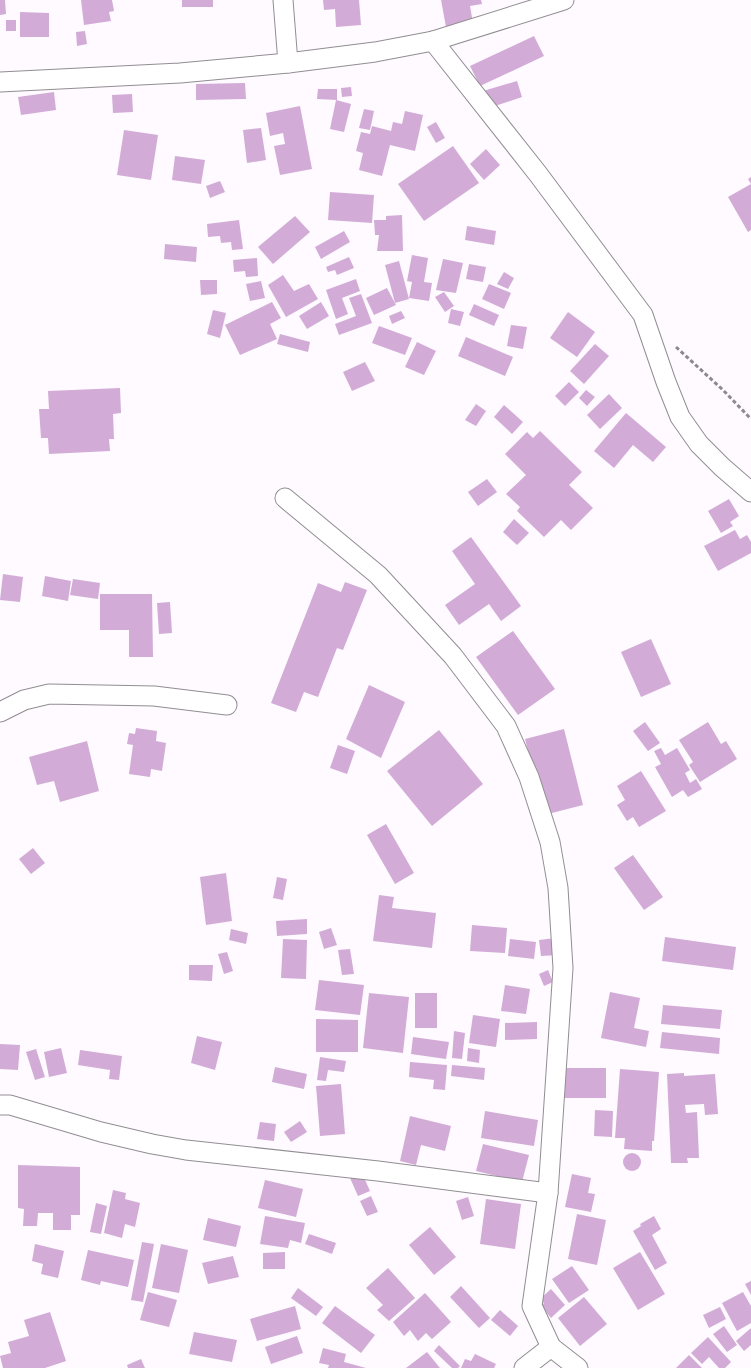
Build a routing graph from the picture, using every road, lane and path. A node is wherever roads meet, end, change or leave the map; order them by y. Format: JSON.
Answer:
{"nodes":[{"id":1,"x":283,"y":0,"type":"edge"},
{"id":2,"x":564,"y":0,"type":"edge"},
{"id":3,"x":433,"y":41,"type":"junction"},
{"id":4,"x":288,"y":63,"type":"junction"},
{"id":5,"x":0,"y":82,"type":"edge"},
{"id":6,"x":675,"y":346,"type":"dead end"},
{"id":7,"x":751,"y":419,"type":"edge"},
{"id":8,"x":751,"y":492,"type":"edge"},
{"id":9,"x":285,"y":498,"type":"dead end"},
{"id":10,"x":227,"y":705,"type":"dead end"},
{"id":11,"x":0,"y":712,"type":"edge"},
{"id":12,"x":0,"y":1105,"type":"edge"},
{"id":13,"x":548,"y":1193,"type":"junction"},
{"id":14,"x":551,"y":1347,"type":"junction"},
{"id":15,"x":524,"y":1368,"type":"edge"},
{"id":16,"x":578,"y":1368,"type":"edge"}],
"edges":[{"from":1,"to":4,"type":"street"},
{"from":2,"to":3,"type":"street"},
{"from":3,"to":4,"type":"street"},
{"from":3,"to":8,"type":"street"},
{"from":4,"to":5,"type":"street"},
{"from":6,"to":7,"type":"path"},
{"from":9,"to":13,"type":"street"},
{"from":10,"to":11,"type":"street"},
{"from":12,"to":13,"type":"street"},
{"from":13,"to":14,"type":"street"},
{"from":14,"to":15,"type":"street"},
{"from":14,"to":16,"type":"street"}]}
